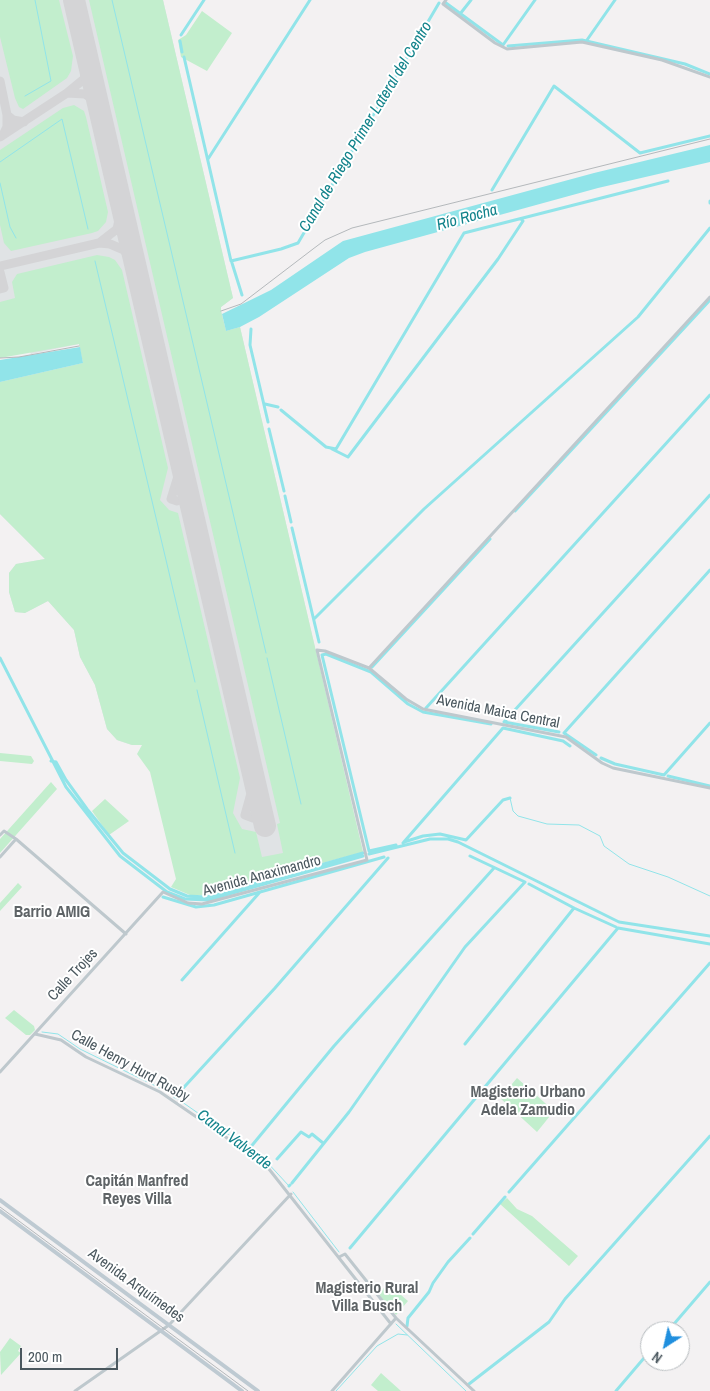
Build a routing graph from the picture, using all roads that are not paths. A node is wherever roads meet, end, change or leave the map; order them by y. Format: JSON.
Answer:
{"nodes":[{"id":1,"x":446,"y":0,"type":"edge"},
{"id":2,"x":710,"y":76,"type":"edge"},
{"id":3,"x":710,"y":297,"type":"edge"},
{"id":4,"x":369,"y":668,"type":"junction"},
{"id":5,"x":710,"y":788,"type":"edge"},
{"id":6,"x":0,"y":835,"type":"edge"},
{"id":7,"x":16,"y":839,"type":"junction"},
{"id":8,"x":0,"y":857,"type":"edge"},
{"id":9,"x":366,"y":859,"type":"joint"},
{"id":10,"x":163,"y":892,"type":"joint"},
{"id":11,"x":126,"y":934,"type":"junction"},
{"id":12,"x":35,"y":1034,"type":"junction"},
{"id":13,"x":0,"y":1072,"type":"edge"},
{"id":14,"x":291,"y":1194,"type":"junction"},
{"id":15,"x":0,"y":1200,"type":"edge"},
{"id":16,"x":0,"y":1212,"type":"edge"},
{"id":17,"x":339,"y":1257,"type":"junction"},
{"id":18,"x":396,"y":1318,"type":"junction"},
{"id":19,"x":391,"y":1324,"type":"junction"},
{"id":20,"x":169,"y":1325,"type":"junction"},
{"id":21,"x":162,"y":1332,"type":"junction"},
{"id":22,"x":75,"y":1391,"type":"edge"},
{"id":23,"x":242,"y":1391,"type":"edge"},
{"id":24,"x":258,"y":1391,"type":"edge"},
{"id":25,"x":332,"y":1391,"type":"edge"},
{"id":26,"x":474,"y":1391,"type":"edge"}],
"edges":[{"from":1,"to":2,"type":"street"},
{"from":3,"to":4,"type":"street"},
{"from":4,"to":5,"type":"street","name":"Avenida Maica Central"},
{"from":4,"to":9,"type":"street","name":"Avenida Maica Central"},
{"from":6,"to":7,"type":"street"},
{"from":7,"to":8,"type":"street"},
{"from":7,"to":11,"type":"street"},
{"from":9,"to":10,"type":"street","name":"Avenida Anaximandro"},
{"from":10,"to":11,"type":"street","name":"Calle Trojes"},
{"from":11,"to":12,"type":"street","name":"Calle Trojes"},
{"from":12,"to":13,"type":"street","name":"Calle Trojes"},
{"from":12,"to":14,"type":"street","name":"Calle Henry Hurd Rusby"},
{"from":14,"to":17,"type":"street","name":"Calle Henry Hurd Rusby"},
{"from":14,"to":20,"type":"street"},
{"from":15,"to":20,"type":"main road","name":"Avenida Arquímedes"},
{"from":16,"to":21,"type":"main road","name":"Avenida Arquímedes"},
{"from":17,"to":18,"type":"street"},
{"from":17,"to":19,"type":"street","name":"Calle Henry Hurd Rusby"},
{"from":18,"to":19,"type":"street"},
{"from":18,"to":26,"type":"street"},
{"from":19,"to":25,"type":"street"},
{"from":20,"to":21,"type":"street"},
{"from":20,"to":24,"type":"main road","name":"Avenida Arquímedes"},
{"from":21,"to":22,"type":"street"},
{"from":21,"to":23,"type":"main road","name":"Avenida Arquímedes"}]}
